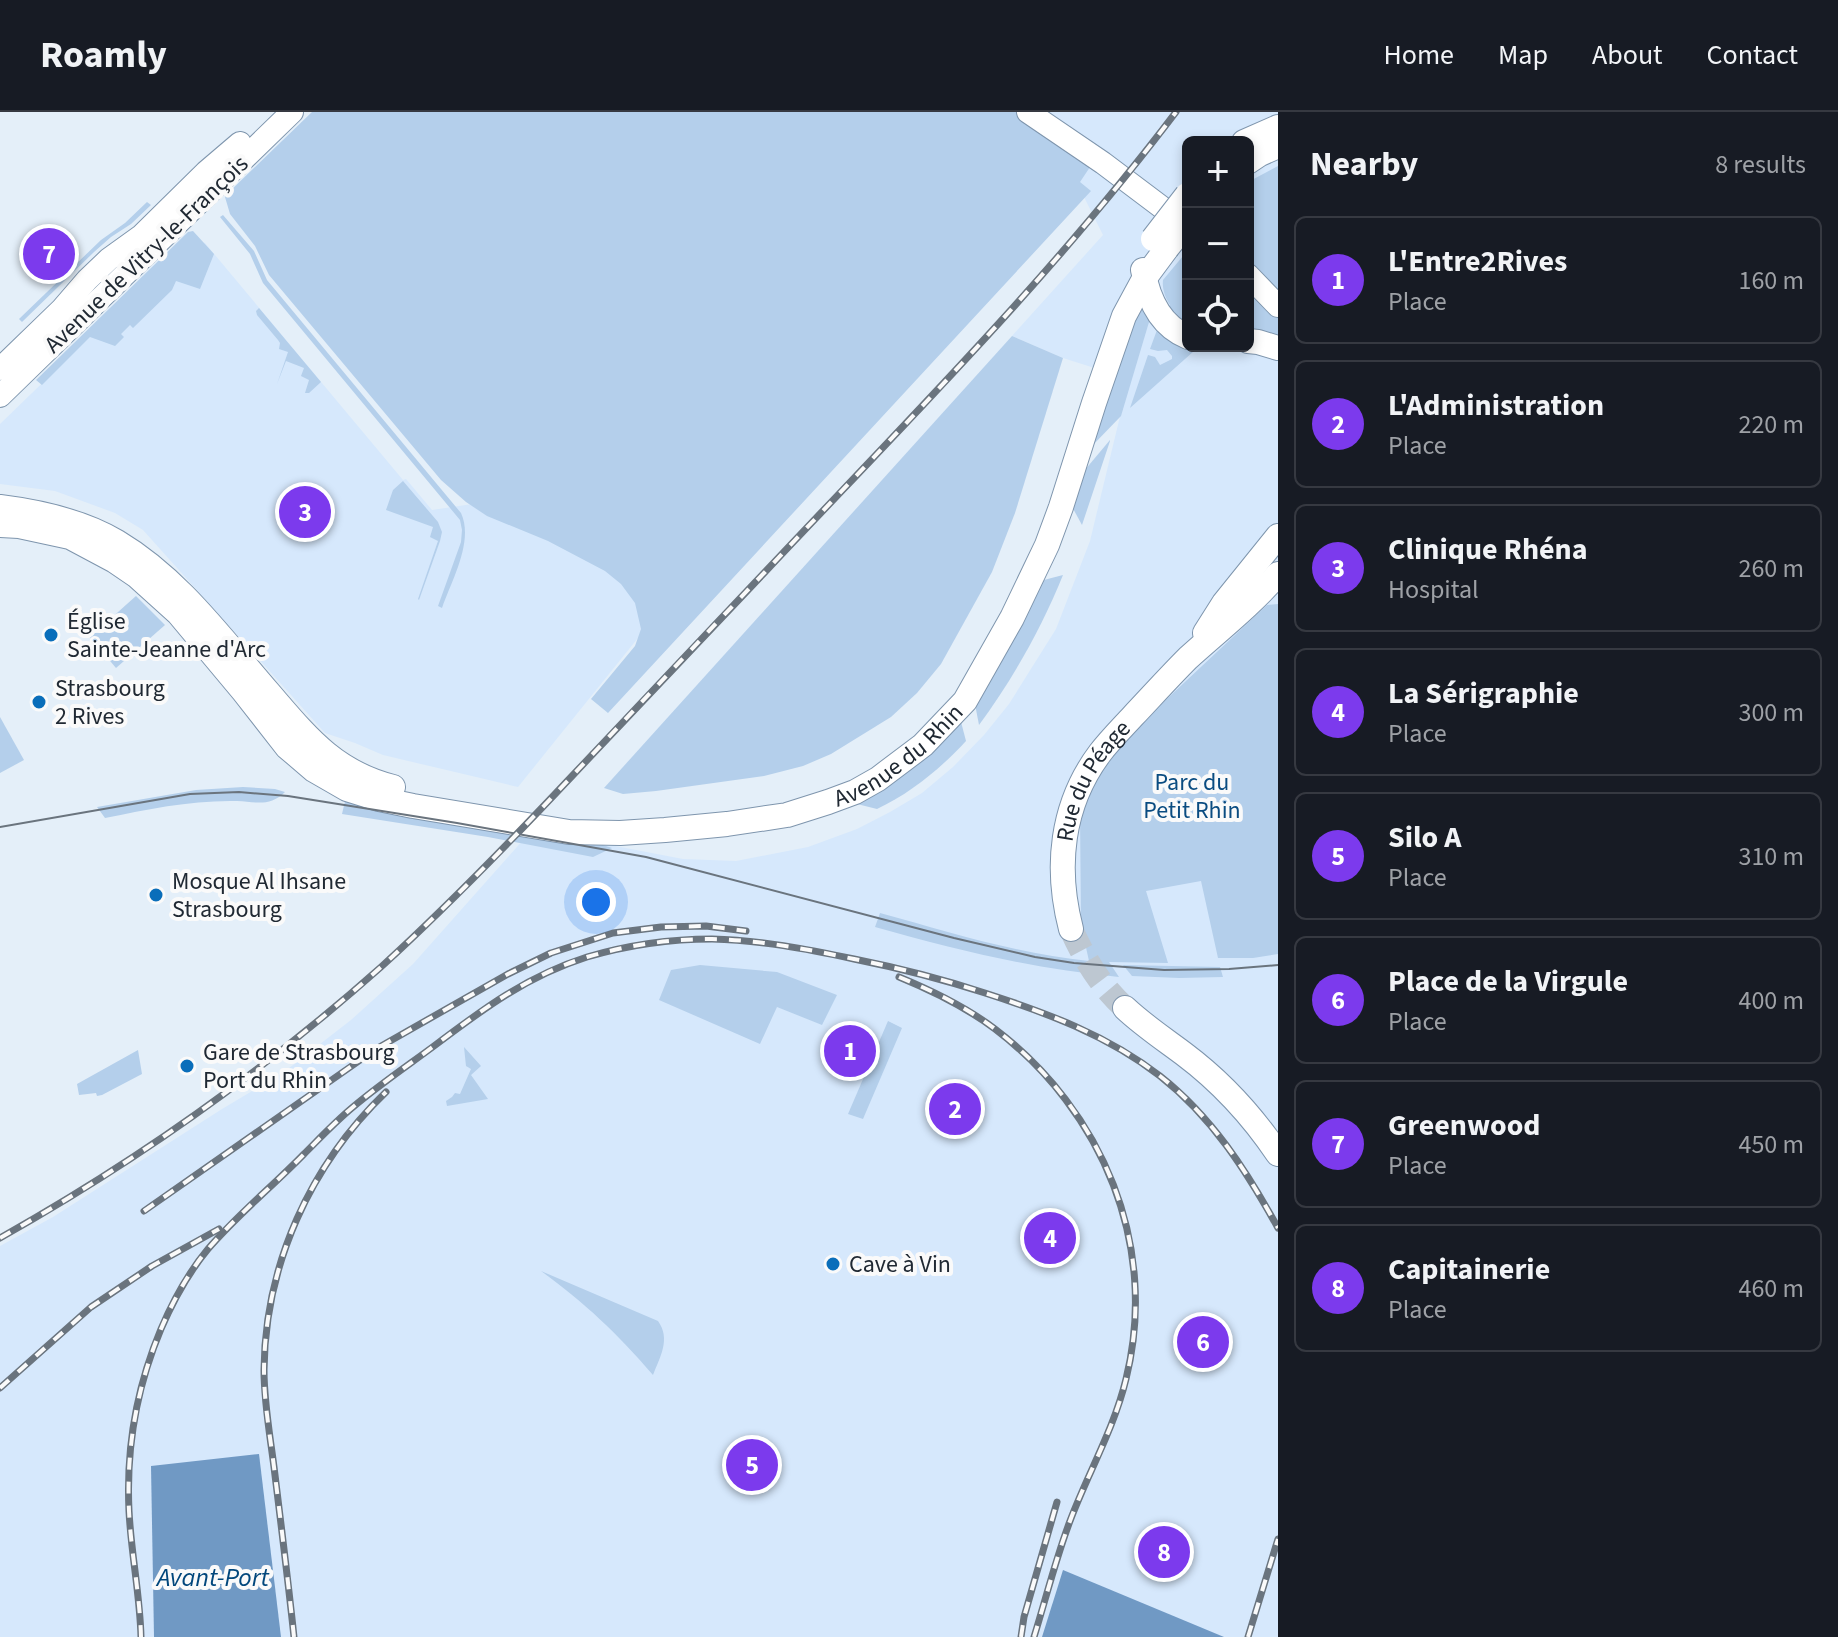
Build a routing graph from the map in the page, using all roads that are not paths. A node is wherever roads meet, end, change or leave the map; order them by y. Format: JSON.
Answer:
{"nodes":[{"id":1,"x":273,"y":112,"type":"edge"},
{"id":2,"x":292,"y":112,"type":"edge"},
{"id":3,"x":1028,"y":112,"type":"edge"},
{"id":4,"x":1278,"y":127,"type":"edge"},
{"id":5,"x":1254,"y":138,"type":"edge"},
{"id":6,"x":1278,"y":146,"type":"edge"},
{"id":7,"x":1254,"y":158,"type":"edge"},
{"id":8,"x":1182,"y":203,"type":"edge"},
{"id":9,"x":1182,"y":220,"type":"edge"},
{"id":10,"x":1182,"y":229,"type":"edge"},
{"id":11,"x":1151,"y":256,"type":"junction"},
{"id":12,"x":1253,"y":280,"type":"edge"},
{"id":13,"x":1278,"y":306,"type":"edge"},
{"id":14,"x":1182,"y":334,"type":"edge"},
{"id":15,"x":1254,"y":342,"type":"edge"},
{"id":16,"x":1278,"y":348,"type":"edge"},
{"id":17,"x":0,"y":369,"type":"edge"},
{"id":18,"x":0,"y":396,"type":"edge"},
{"id":19,"x":0,"y":499,"type":"edge"},
{"id":20,"x":0,"y":507,"type":"edge"},
{"id":21,"x":0,"y":525,"type":"edge"},
{"id":22,"x":81,"y":526,"type":"junction"},
{"id":23,"x":1278,"y":536,"type":"edge"},
{"id":24,"x":1278,"y":574,"type":"edge"},
{"id":25,"x":1188,"y":659,"type":"junction"},
{"id":26,"x":318,"y":761,"type":"junction"},
{"id":27,"x":1071,"y":929,"type":"tunnel mouth"},
{"id":28,"x":1125,"y":1008,"type":"tunnel mouth"},
{"id":29,"x":1278,"y":1154,"type":"edge"}],
"edges":[{"from":1,"to":17,"type":"main road","name":"Avenue de Vitry-le-François"},
{"from":2,"to":18,"type":"main road","name":"Avenue de Vitry-le-François"},
{"from":3,"to":9,"type":"main road"},
{"from":4,"to":5,"type":"main road"},
{"from":6,"to":7,"type":"main road"},
{"from":8,"to":11,"type":"main road","name":"Avenue du Rhin","bridge":true},
{"from":10,"to":11,"type":"main road","name":"Avenue du Rhin","bridge":true},
{"from":11,"to":14,"type":"main road"},
{"from":11,"to":26,"type":"main road","name":"Avenue du Rhin"},
{"from":12,"to":13,"type":"main road"},
{"from":15,"to":16,"type":"main road"},
{"from":19,"to":22,"type":"main road"},
{"from":20,"to":22,"type":"main road"},
{"from":21,"to":26,"type":"main road"},
{"from":22,"to":26,"type":"main road"},
{"from":23,"to":25,"type":"main road","name":"Rue du Péage"},
{"from":24,"to":25,"type":"main road","name":"Rue du Péage"},
{"from":25,"to":27,"type":"main road","name":"Rue du Péage"},
{"from":28,"to":29,"type":"main road"}]}
